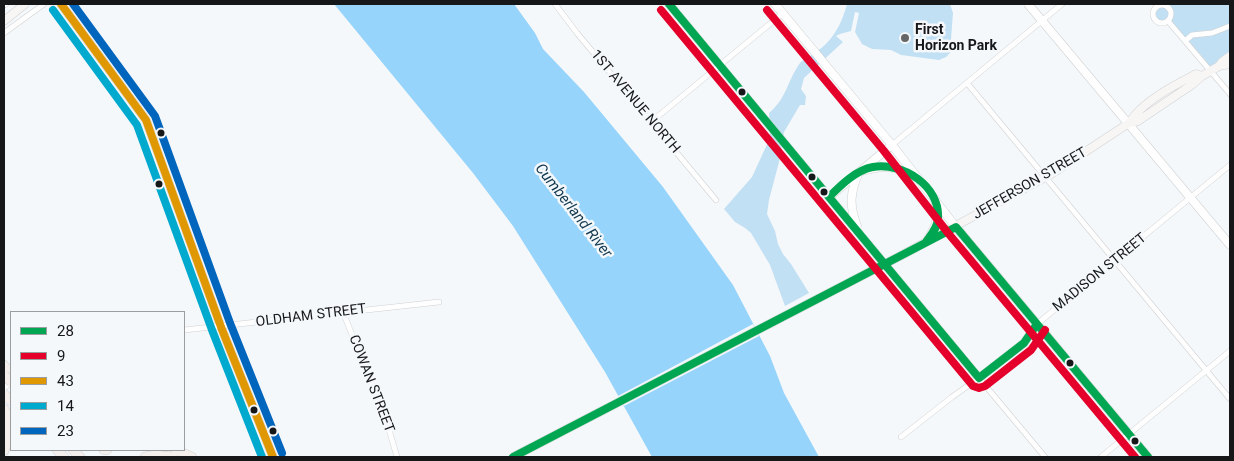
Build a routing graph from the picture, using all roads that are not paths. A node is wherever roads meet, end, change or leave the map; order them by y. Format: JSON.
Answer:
{"nodes":[{"id":1,"x":26,"y":4,"type":"edge"},
{"id":2,"x":44,"y":4,"type":"edge"},
{"id":3,"x":62,"y":4,"type":"edge"},
{"id":4,"x":555,"y":4,"type":"edge"},
{"id":5,"x":669,"y":4,"type":"edge"},
{"id":6,"x":775,"y":4,"type":"edge"},
{"id":7,"x":1028,"y":4,"type":"edge"},
{"id":8,"x":1062,"y":4,"type":"edge"},
{"id":9,"x":1155,"y":5,"type":"edge"},
{"id":10,"x":783,"y":13,"type":"junction"},
{"id":11,"x":1042,"y":20,"type":"junction"},
{"id":12,"x":4,"y":21,"type":"edge"},
{"id":13,"x":1168,"y":21,"type":"junction"},
{"id":14,"x":1230,"y":26,"type":"edge"},
{"id":15,"x":4,"y":33,"type":"edge"},
{"id":16,"x":1185,"y":41,"type":"junction"},
{"id":17,"x":1230,"y":56,"type":"edge"},
{"id":18,"x":1230,"y":64,"type":"edge"},
{"id":19,"x":720,"y":65,"type":"junction"},
{"id":20,"x":1219,"y":66,"type":"junction"},
{"id":21,"x":1210,"y":71,"type":"junction"},
{"id":22,"x":967,"y":83,"type":"junction"},
{"id":23,"x":1230,"y":94,"type":"edge"},
{"id":24,"x":652,"y":122,"type":"junction"},
{"id":25,"x":1129,"y":123,"type":"junction"},
{"id":26,"x":892,"y":145,"type":"junction"},
{"id":27,"x":1230,"y":165,"type":"edge"},
{"id":28,"x":859,"y":172,"type":"junction"},
{"id":29,"x":1046,"y":177,"type":"junction"},
{"id":30,"x":919,"y":179,"type":"junction"},
{"id":31,"x":828,"y":197,"type":"junction"},
{"id":32,"x":1191,"y":198,"type":"junction"},
{"id":33,"x":935,"y":199,"type":"junction"},
{"id":34,"x":716,"y":200,"type":"dead end"},
{"id":35,"x":956,"y":227,"type":"junction"},
{"id":36,"x":861,"y":235,"type":"junction"},
{"id":37,"x":926,"y":242,"type":"junction"},
{"id":38,"x":1230,"y":245,"type":"edge"},
{"id":39,"x":1115,"y":261,"type":"junction"},
{"id":40,"x":439,"y":302,"type":"dead end"},
{"id":41,"x":343,"y":312,"type":"junction"},
{"id":42,"x":1037,"y":324,"type":"junction"},
{"id":43,"x":221,"y":327,"type":"junction"},
{"id":44,"x":185,"y":330,"type":"edge"},
{"id":45,"x":1230,"y":351,"type":"edge"},
{"id":46,"x":1207,"y":370,"type":"junction"},
{"id":47,"x":980,"y":378,"type":"junction"},
{"id":48,"x":1230,"y":399,"type":"edge"},
{"id":49,"x":5,"y":411,"type":"edge"},
{"id":50,"x":1129,"y":434,"type":"junction"},
{"id":51,"x":902,"y":437,"type":"dead end"},
{"id":52,"x":4,"y":451,"type":"edge"},
{"id":53,"x":178,"y":451,"type":"edge"},
{"id":54,"x":145,"y":457,"type":"edge"},
{"id":55,"x":173,"y":457,"type":"edge"},
{"id":56,"x":192,"y":457,"type":"edge"},
{"id":57,"x":273,"y":457,"type":"edge"},
{"id":58,"x":397,"y":457,"type":"edge"},
{"id":59,"x":513,"y":457,"type":"edge"},
{"id":60,"x":1045,"y":457,"type":"edge"},
{"id":61,"x":1101,"y":457,"type":"edge"},
{"id":62,"x":1148,"y":457,"type":"edge"}],
"edges":[{"from":1,"to":12,"type":"main road"},
{"from":2,"to":15,"type":"street"},
{"from":3,"to":43,"type":"street"},
{"from":4,"to":24,"type":"street","name":"1ST AVENUE NORTH"},
{"from":5,"to":19,"type":"street"},
{"from":6,"to":10,"type":"street"},
{"from":7,"to":11,"type":"street"},
{"from":8,"to":11,"type":"street"},
{"from":9,"to":13,"type":"street"},
{"from":9,"to":13,"type":"street"},
{"from":10,"to":19,"type":"street"},
{"from":10,"to":26,"type":"street"},
{"from":11,"to":22,"type":"street"},
{"from":11,"to":25,"type":"street"},
{"from":13,"to":16,"type":"street"},
{"from":14,"to":16,"type":"street"},
{"from":16,"to":21,"type":"street"},
{"from":17,"to":20,"type":"main road","name":"JEFFERSON STREET"},
{"from":18,"to":20,"type":"main road","name":"JEFFERSON STREET"},
{"from":19,"to":24,"type":"street"},
{"from":19,"to":31,"type":"street"},
{"from":20,"to":21,"type":"main road","name":"JEFFERSON STREET"},
{"from":21,"to":23,"type":"street"},
{"from":21,"to":25,"type":"main road","name":"JEFFERSON STREET"},
{"from":22,"to":26,"type":"street"},
{"from":22,"to":29,"type":"street"},
{"from":24,"to":34,"type":"street","name":"1ST AVENUE NORTH"},
{"from":25,"to":29,"type":"main road","name":"JEFFERSON STREET"},
{"from":25,"to":32,"type":"street"},
{"from":26,"to":28,"type":"street"},
{"from":26,"to":30,"type":"street"},
{"from":27,"to":32,"type":"street","name":"MADISON STREET"},
{"from":28,"to":30,"type":"street"},
{"from":28,"to":31,"type":"street"},
{"from":28,"to":36,"type":"street"},
{"from":29,"to":35,"type":"main road","name":"JEFFERSON STREET"},
{"from":29,"to":39,"type":"street"},
{"from":30,"to":33,"type":"street"},
{"from":31,"to":36,"type":"street"},
{"from":32,"to":38,"type":"street"},
{"from":32,"to":39,"type":"street","name":"MADISON STREET"},
{"from":33,"to":35,"type":"street"},
{"from":33,"to":37,"type":"main road"},
{"from":35,"to":37,"type":"main road","name":"JEFFERSON STREET"},
{"from":35,"to":42,"type":"street"},
{"from":36,"to":47,"type":"street"},
{"from":37,"to":59,"type":"main road","name":"JEFFERSON STREET","bridge":true},
{"from":39,"to":42,"type":"street","name":"MADISON STREET"},
{"from":39,"to":46,"type":"street"},
{"from":40,"to":41,"type":"street","name":"OLDHAM STREET"},
{"from":41,"to":43,"type":"street","name":"OLDHAM STREET"},
{"from":41,"to":58,"type":"street","name":"COWAN STREET"},
{"from":42,"to":47,"type":"street","name":"MADISON STREET"},
{"from":42,"to":50,"type":"street"},
{"from":43,"to":44,"type":"street","name":"OLDHAM STREET"},
{"from":43,"to":57,"type":"street"},
{"from":45,"to":46,"type":"street"},
{"from":46,"to":48,"type":"street"},
{"from":46,"to":50,"type":"street"},
{"from":47,"to":51,"type":"street","name":"MADISON STREET"},
{"from":47,"to":60,"type":"street"},
{"from":49,"to":52,"type":"highway"},
{"from":50,"to":61,"type":"street"},
{"from":50,"to":62,"type":"street"},
{"from":53,"to":56,"type":"highway"},
{"from":54,"to":55,"type":"highway"}]}
